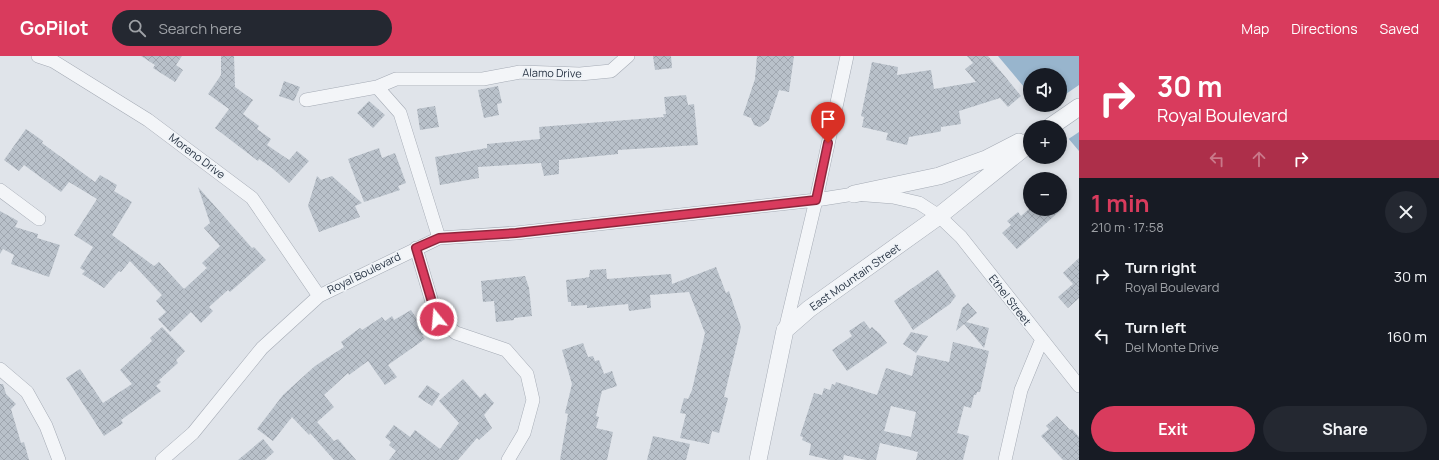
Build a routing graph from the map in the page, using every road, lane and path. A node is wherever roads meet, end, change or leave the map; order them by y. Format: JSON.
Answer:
{"nodes":[{"id":1,"x":38,"y":56,"type":"edge"},
{"id":2,"x":628,"y":56,"type":"edge"},
{"id":3,"x":847,"y":56,"type":"edge"},
{"id":4,"x":376,"y":87,"type":"junction"},
{"id":5,"x":306,"y":100,"type":"dead end"},
{"id":6,"x":1079,"y":107,"type":"edge"},
{"id":7,"x":1060,"y":120,"type":"edge"},
{"id":8,"x":1023,"y":140,"type":"edge"},
{"id":9,"x":1023,"y":149,"type":"edge"},
{"id":10,"x":0,"y":190,"type":"edge"},
{"id":11,"x":854,"y":194,"type":"junction"},
{"id":12,"x":816,"y":200,"type":"junction"},
{"id":13,"x":940,"y":216,"type":"junction"},
{"id":14,"x":39,"y":219,"type":"dead end"},
{"id":15,"x":439,"y":238,"type":"junction"},
{"id":16,"x":416,"y":248,"type":"junction"},
{"id":17,"x":319,"y":296,"type":"junction"},
{"id":18,"x":785,"y":330,"type":"junction"},
{"id":19,"x":1042,"y":340,"type":"junction"},
{"id":20,"x":0,"y":369,"type":"edge"},
{"id":21,"x":1079,"y":386,"type":"edge"},
{"id":22,"x":60,"y":460,"type":"edge"},
{"id":23,"x":162,"y":460,"type":"edge"},
{"id":24,"x":508,"y":460,"type":"edge"},
{"id":25,"x":758,"y":460,"type":"edge"},
{"id":26,"x":1005,"y":460,"type":"edge"}],
"edges":[{"from":1,"to":17,"type":"street","name":"Moreno Drive"},
{"from":2,"to":4,"type":"street","name":"Alamo Drive"},
{"from":3,"to":12,"type":"street"},
{"from":4,"to":5,"type":"street","name":"Alamo Drive"},
{"from":4,"to":15,"type":"street"},
{"from":6,"to":7,"type":"street"},
{"from":8,"to":11,"type":"street"},
{"from":9,"to":13,"type":"street","name":"East Mountain Street"},
{"from":10,"to":14,"type":"street"},
{"from":11,"to":12,"type":"street","name":"Royal Boulevard"},
{"from":11,"to":13,"type":"street","name":"Royal Boulevard"},
{"from":12,"to":15,"type":"street","name":"Royal Boulevard"},
{"from":12,"to":18,"type":"street"},
{"from":13,"to":18,"type":"street","name":"East Mountain Street"},
{"from":13,"to":19,"type":"street","name":"Ethel Street"},
{"from":15,"to":16,"type":"street","name":"Royal Boulevard"},
{"from":16,"to":17,"type":"street","name":"Royal Boulevard"},
{"from":16,"to":24,"type":"street"},
{"from":17,"to":23,"type":"street","name":"Royal Boulevard"},
{"from":18,"to":25,"type":"street"},
{"from":19,"to":21,"type":"street","name":"Ethel Street"},
{"from":19,"to":26,"type":"street"},
{"from":20,"to":22,"type":"street"}]}
